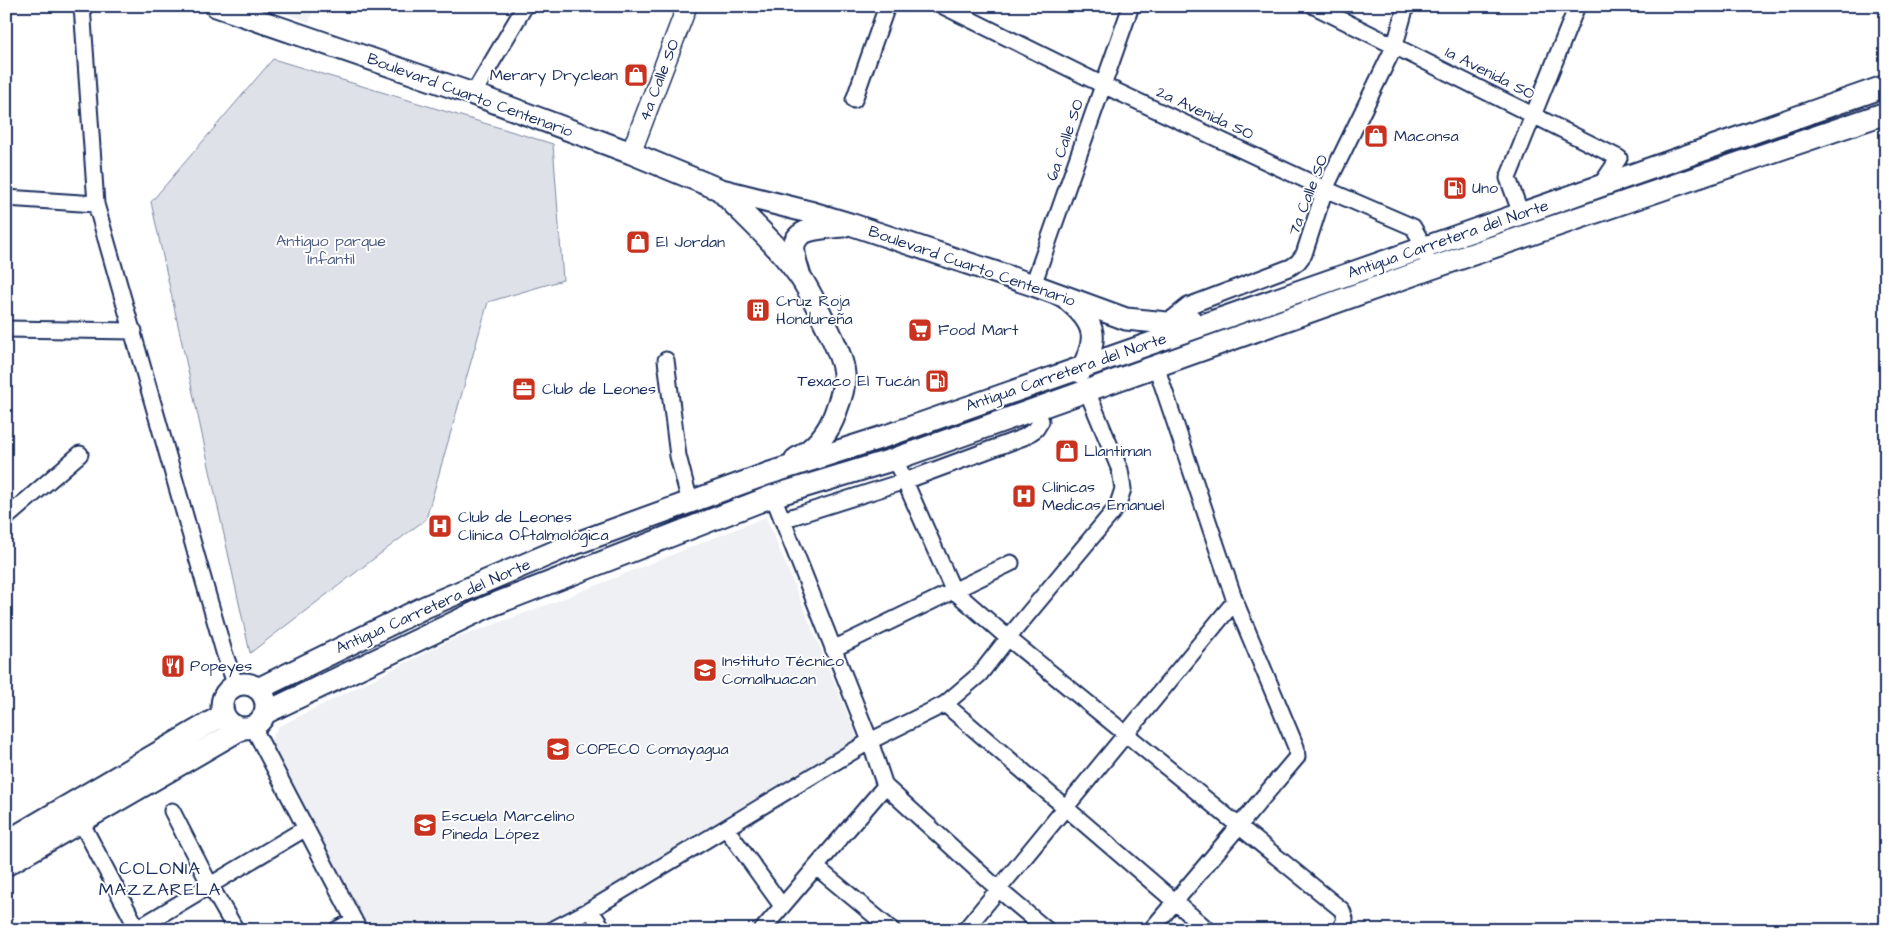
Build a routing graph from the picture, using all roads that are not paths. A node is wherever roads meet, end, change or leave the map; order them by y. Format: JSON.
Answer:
{"nodes":[{"id":1,"x":82,"y":6,"type":"edge"},
{"id":2,"x":216,"y":6,"type":"edge"},
{"id":3,"x":524,"y":6,"type":"edge"},
{"id":4,"x":687,"y":6,"type":"edge"},
{"id":5,"x":887,"y":6,"type":"edge"},
{"id":6,"x":943,"y":6,"type":"edge"},
{"id":7,"x":1131,"y":6,"type":"edge"},
{"id":8,"x":1314,"y":6,"type":"edge"},
{"id":9,"x":1406,"y":6,"type":"edge"},
{"id":10,"x":1577,"y":6,"type":"edge"},
{"id":11,"x":1395,"y":45,"type":"junction"},
{"id":12,"x":1103,"y":85,"type":"junction"},
{"id":13,"x":1886,"y":86,"type":"edge"},
{"id":14,"x":473,"y":94,"type":"junction"},
{"id":15,"x":854,"y":100,"type":"dead end"},
{"id":16,"x":1886,"y":113,"type":"edge"},
{"id":17,"x":1533,"y":114,"type":"junction"},
{"id":18,"x":630,"y":153,"type":"junction"},
{"id":19,"x":1600,"y":186,"type":"junction"},
{"id":20,"x":1325,"y":189,"type":"junction"},
{"id":21,"x":721,"y":190,"type":"junction"},
{"id":22,"x":6,"y":198,"type":"edge"},
{"id":23,"x":96,"y":204,"type":"junction"},
{"id":24,"x":1521,"y":214,"type":"junction"},
{"id":25,"x":1559,"y":224,"type":"junction"},
{"id":26,"x":853,"y":225,"type":"junction"},
{"id":27,"x":1424,"y":246,"type":"junction"},
{"id":28,"x":1429,"y":269,"type":"junction"},
{"id":29,"x":800,"y":277,"type":"junction"},
{"id":30,"x":1033,"y":285,"type":"junction"},
{"id":31,"x":1064,"y":296,"type":"junction"},
{"id":32,"x":1224,"y":316,"type":"junction"},
{"id":33,"x":1167,"y":323,"type":"junction"},
{"id":34,"x":6,"y":329,"type":"edge"},
{"id":35,"x":134,"y":331,"type":"junction"},
{"id":36,"x":666,"y":360,"type":"dead end"},
{"id":37,"x":1084,"y":366,"type":"junction"},
{"id":38,"x":1156,"y":366,"type":"junction"},
{"id":39,"x":1087,"y":391,"type":"junction"},
{"id":40,"x":1064,"y":399,"type":"junction"},
{"id":41,"x":1037,"y":409,"type":"junction"},
{"id":42,"x":80,"y":454,"type":"dead end"},
{"id":43,"x":895,"y":458,"type":"junction"},
{"id":44,"x":767,"y":474,"type":"junction"},
{"id":45,"x":905,"y":481,"type":"junction"},
{"id":46,"x":773,"y":496,"type":"junction"},
{"id":47,"x":690,"y":502,"type":"junction"},
{"id":48,"x":6,"y":518,"type":"edge"},
{"id":49,"x":782,"y":520,"type":"junction"},
{"id":50,"x":1012,"y":563,"type":"dead end"},
{"id":51,"x":953,"y":590,"type":"junction"},
{"id":52,"x":1236,"y":601,"type":"junction"},
{"id":53,"x":1008,"y":638,"type":"junction"},
{"id":54,"x":833,"y":649,"type":"junction"},
{"id":55,"x":236,"y":686,"type":"junction"},
{"id":56,"x":258,"y":689,"type":"junction"},
{"id":57,"x":945,"y":704,"type":"junction"},
{"id":58,"x":223,"y":715,"type":"junction"},
{"id":59,"x":253,"y":723,"type":"junction"},
{"id":60,"x":1126,"y":734,"type":"junction"},
{"id":61,"x":870,"y":741,"type":"junction"},
{"id":62,"x":885,"y":786,"type":"junction"},
{"id":63,"x":1065,"y":808,"type":"junction"},
{"id":64,"x":172,"y":811,"type":"dead end"},
{"id":65,"x":81,"y":822,"type":"junction"},
{"id":66,"x":1238,"y":826,"type":"junction"},
{"id":67,"x":306,"y":828,"type":"junction"},
{"id":68,"x":726,"y":828,"type":"junction"},
{"id":69,"x":6,"y":842,"type":"edge"},
{"id":70,"x":6,"y":865,"type":"edge"},
{"id":71,"x":816,"y":867,"type":"junction"},
{"id":72,"x":210,"y":885,"type":"junction"},
{"id":73,"x":998,"y":889,"type":"junction"},
{"id":74,"x":1175,"y":902,"type":"junction"},
{"id":75,"x":782,"y":906,"type":"junction"},
{"id":76,"x":590,"y":910,"type":"junction"},
{"id":77,"x":356,"y":925,"type":"edge"},
{"id":78,"x":137,"y":929,"type":"edge"},
{"id":79,"x":236,"y":930,"type":"edge"},
{"id":80,"x":336,"y":930,"type":"edge"},
{"id":81,"x":552,"y":930,"type":"edge"},
{"id":82,"x":604,"y":930,"type":"edge"},
{"id":83,"x":762,"y":930,"type":"edge"},
{"id":84,"x":892,"y":930,"type":"edge"},
{"id":85,"x":965,"y":930,"type":"edge"},
{"id":86,"x":1047,"y":930,"type":"edge"},
{"id":87,"x":1151,"y":930,"type":"edge"},
{"id":88,"x":1208,"y":930,"type":"edge"},
{"id":89,"x":1340,"y":930,"type":"edge"}],
"edges":[{"from":1,"to":23,"type":"street"},
{"from":2,"to":14,"type":"main road","name":"Boulevard Cuarto Centenario"},
{"from":3,"to":14,"type":"street"},
{"from":4,"to":18,"type":"street","name":"4a Calle SO"},
{"from":5,"to":15,"type":"street"},
{"from":6,"to":12,"type":"street","name":"2a Avenida SO"},
{"from":7,"to":12,"type":"street","name":"6a Calle SO"},
{"from":8,"to":11,"type":"street","name":"1a Avenida SO"},
{"from":9,"to":11,"type":"street","name":"7a Calle SO"},
{"from":10,"to":17,"type":"street"},
{"from":11,"to":17,"type":"street","name":"1a Avenida SO"},
{"from":11,"to":20,"type":"street","name":"7a Calle SO"},
{"from":12,"to":20,"type":"street","name":"2a Avenida SO"},
{"from":12,"to":30,"type":"street","name":"6a Calle SO"},
{"from":13,"to":19,"type":"main road","name":"Antigua Carretera del Norte"},
{"from":14,"to":18,"type":"main road","name":"Boulevard Cuarto Centenario"},
{"from":16,"to":25,"type":"main road","name":"Antigua Carretera del Norte"},
{"from":17,"to":19,"type":"street","name":"1a Avenida SO"},
{"from":17,"to":24,"type":"street"},
{"from":18,"to":21,"type":"main road","name":"Boulevard Cuarto Centenario"},
{"from":19,"to":24,"type":"main road","name":"Antigua Carretera del Norte"},
{"from":19,"to":25,"type":"main road"},
{"from":20,"to":27,"type":"street","name":"2a Avenida SO"},
{"from":20,"to":33,"type":"street","name":"7a Calle SO"},
{"from":21,"to":26,"type":"main road","name":"Boulevard Cuarto Centenario"},
{"from":21,"to":29,"type":"main road","name":"Boulevard Cuarto Centenario"},
{"from":22,"to":23,"type":"street"},
{"from":23,"to":35,"type":"street"},
{"from":24,"to":27,"type":"main road","name":"Antigua Carretera del Norte"},
{"from":25,"to":28,"type":"main road","name":"Antigua Carretera del Norte"},
{"from":26,"to":29,"type":"main road"},
{"from":26,"to":30,"type":"main road","name":"Boulevard Cuarto Centenario"},
{"from":27,"to":28,"type":"street","name":"2a Avenida SO"},
{"from":27,"to":32,"type":"main road","name":"Antigua Carretera del Norte"},
{"from":28,"to":38,"type":"main road","name":"Antigua Carretera del Norte"},
{"from":29,"to":44,"type":"main road","name":"Boulevard Cuarto Centenario"},
{"from":30,"to":31,"type":"main road","name":"Boulevard Cuarto Centenario"},
{"from":31,"to":33,"type":"main road","name":"Boulevard Cuarto Centenario"},
{"from":31,"to":37,"type":"main road"},
{"from":32,"to":33,"type":"main road","name":"Boulevard Cuarto Centenario"},
{"from":32,"to":37,"type":"main road","name":"Antigua Carretera del Norte"},
{"from":34,"to":35,"type":"street"},
{"from":35,"to":55,"type":"street"},
{"from":36,"to":47,"type":"street"},
{"from":37,"to":40,"type":"main road"},
{"from":37,"to":44,"type":"main road","name":"Antigua Carretera del Norte"},
{"from":38,"to":39,"type":"main road","name":"Antigua Carretera del Norte"},
{"from":38,"to":52,"type":"street"},
{"from":39,"to":40,"type":"main road","name":"Antigua Carretera del Norte"},
{"from":39,"to":53,"type":"street"},
{"from":40,"to":41,"type":"main road","name":"Antigua Carretera del Norte"},
{"from":41,"to":43,"type":"main road","name":"Antigua Carretera del Norte"},
{"from":41,"to":45,"type":"street"},
{"from":42,"to":48,"type":"street"},
{"from":43,"to":45,"type":"street"},
{"from":43,"to":46,"type":"main road","name":"Antigua Carretera del Norte"},
{"from":44,"to":47,"type":"main road","name":"Antigua Carretera del Norte"},
{"from":45,"to":49,"type":"street"},
{"from":45,"to":51,"type":"street"},
{"from":46,"to":49,"type":"street"},
{"from":46,"to":59,"type":"main road","name":"Antigua Carretera del Norte"},
{"from":47,"to":56,"type":"main road","name":"Antigua Carretera del Norte"},
{"from":49,"to":54,"type":"street"},
{"from":50,"to":51,"type":"street"},
{"from":51,"to":53,"type":"street"},
{"from":51,"to":54,"type":"street"},
{"from":52,"to":60,"type":"street"},
{"from":52,"to":66,"type":"street"},
{"from":53,"to":57,"type":"street"},
{"from":53,"to":60,"type":"street"},
{"from":54,"to":61,"type":"street"},
{"from":55,"to":56,"type":"main road"},
{"from":55,"to":58,"type":"main road"},
{"from":56,"to":59,"type":"main road"},
{"from":57,"to":61,"type":"street"},
{"from":57,"to":63,"type":"street"},
{"from":58,"to":59,"type":"main road"},
{"from":58,"to":69,"type":"main road"},
{"from":59,"to":65,"type":"main road","name":"Antigua Carretera del Norte"},
{"from":59,"to":67,"type":"street"},
{"from":60,"to":63,"type":"street"},
{"from":60,"to":66,"type":"street"},
{"from":61,"to":62,"type":"street"},
{"from":61,"to":68,"type":"street"},
{"from":62,"to":71,"type":"street"},
{"from":62,"to":73,"type":"street"},
{"from":63,"to":73,"type":"street"},
{"from":63,"to":74,"type":"street"},
{"from":64,"to":72,"type":"street"},
{"from":65,"to":70,"type":"main road","name":"Antigua Carretera del Norte"},
{"from":65,"to":78,"type":"street"},
{"from":66,"to":74,"type":"street"},
{"from":66,"to":89,"type":"street"},
{"from":67,"to":72,"type":"street"},
{"from":67,"to":77,"type":"street"},
{"from":68,"to":75,"type":"street"},
{"from":68,"to":76,"type":"street"},
{"from":71,"to":75,"type":"street"},
{"from":71,"to":84,"type":"street"},
{"from":72,"to":78,"type":"street"},
{"from":72,"to":79,"type":"street"},
{"from":73,"to":85,"type":"street"},
{"from":73,"to":86,"type":"street"},
{"from":74,"to":87,"type":"street"},
{"from":74,"to":88,"type":"street"},
{"from":75,"to":83,"type":"street"},
{"from":76,"to":81,"type":"street"},
{"from":76,"to":82,"type":"street"},
{"from":77,"to":80,"type":"street"}]}
